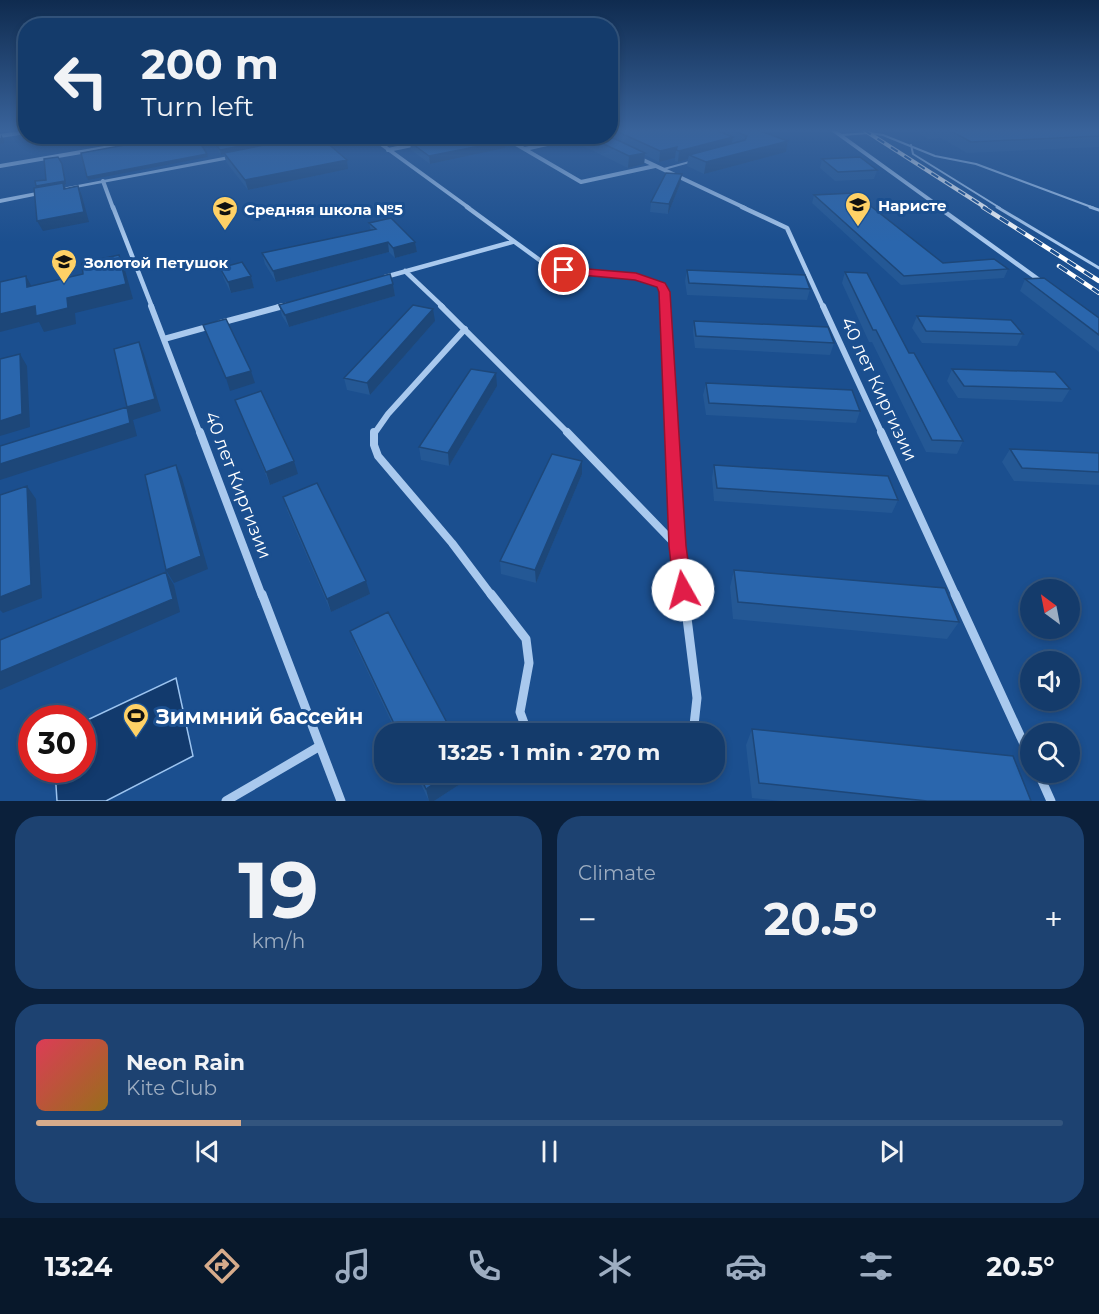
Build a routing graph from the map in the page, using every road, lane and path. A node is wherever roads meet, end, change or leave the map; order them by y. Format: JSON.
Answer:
{"nodes":[{"id":1,"x":179,"y":167,"type":"edge"},
{"id":2,"x":411,"y":167,"type":"edge"},
{"id":3,"x":556,"y":167,"type":"edge"},
{"id":4,"x":646,"y":167,"type":"edge"},
{"id":5,"x":660,"y":167,"type":"edge"},
{"id":6,"x":669,"y":167,"type":"edge"},
{"id":7,"x":885,"y":167,"type":"edge"},
{"id":8,"x":932,"y":167,"type":"edge"},
{"id":9,"x":985,"y":167,"type":"edge"},
{"id":10,"x":663,"y":169,"type":"junction"},
{"id":11,"x":103,"y":181,"type":"junction"},
{"id":12,"x":0,"y":201,"type":"edge"},
{"id":13,"x":1099,"y":210,"type":"edge"},
{"id":14,"x":512,"y":242,"type":"junction"},
{"id":15,"x":1099,"y":268,"type":"edge"},
{"id":16,"x":405,"y":272,"type":"junction"},
{"id":17,"x":382,"y":278,"type":"edge"},
{"id":18,"x":1051,"y":289,"type":"edge"},
{"id":19,"x":290,"y":303,"type":"edge"},
{"id":20,"x":465,"y":329,"type":"junction"},
{"id":21,"x":164,"y":339,"type":"junction"},
{"id":22,"x":678,"y":546,"type":"junction"},
{"id":23,"x":524,"y":723,"type":"edge"},
{"id":24,"x":694,"y":723,"type":"edge"},
{"id":25,"x":1020,"y":735,"type":"edge"},
{"id":26,"x":320,"y":746,"type":"junction"},
{"id":27,"x":1043,"y":783,"type":"edge"},
{"id":28,"x":226,"y":801,"type":"edge"},
{"id":29,"x":341,"y":801,"type":"edge"},
{"id":30,"x":1051,"y":801,"type":"edge"}],
"edges":[{"from":1,"to":11,"type":"street"},
{"from":2,"to":14,"type":"street"},
{"from":3,"to":4,"type":"street"},
{"from":5,"to":10,"type":"street","name":"40 лет Киргизии"},
{"from":6,"to":10,"type":"lane"},
{"from":7,"to":18,"type":"street"},
{"from":8,"to":15,"type":"lane"},
{"from":9,"to":13,"type":"lane"},
{"from":10,"to":25,"type":"street","name":"40 лет Киргизии"},
{"from":11,"to":12,"type":"street"},
{"from":11,"to":21,"type":"street","name":"40 лет Киргизии"},
{"from":14,"to":16,"type":"street"},
{"from":14,"to":22,"type":"street"},
{"from":16,"to":17,"type":"street"},
{"from":16,"to":20,"type":"street"},
{"from":19,"to":21,"type":"street"},
{"from":20,"to":22,"type":"street"},
{"from":20,"to":23,"type":"street"},
{"from":21,"to":26,"type":"street","name":"40 лет Киргизии"},
{"from":22,"to":24,"type":"street"},
{"from":26,"to":28,"type":"street"},
{"from":26,"to":29,"type":"street","name":"40 лет Киргизии"},
{"from":27,"to":30,"type":"street"}]}
